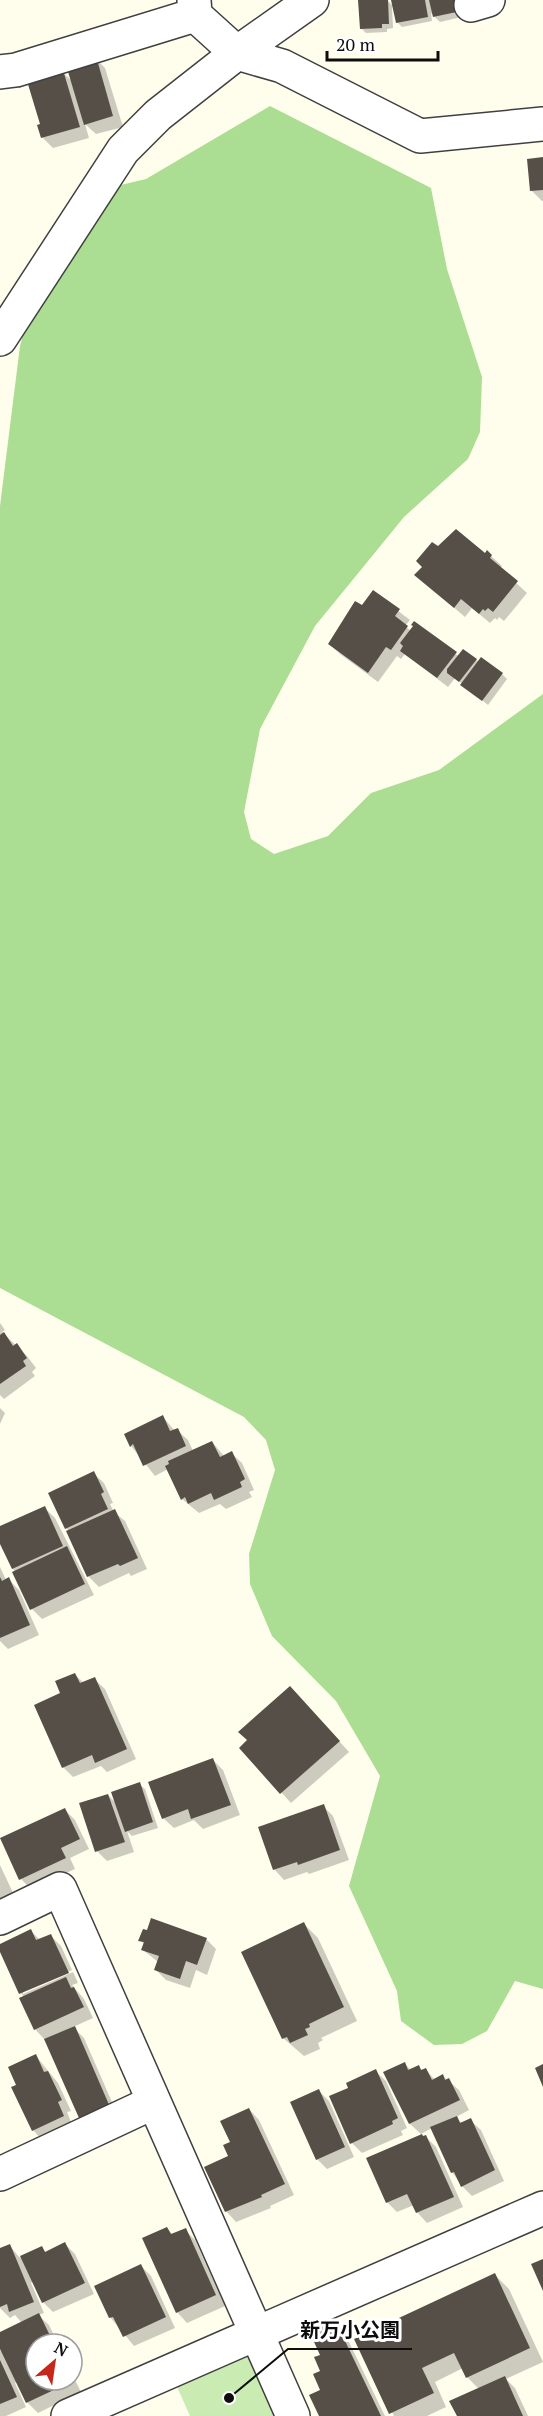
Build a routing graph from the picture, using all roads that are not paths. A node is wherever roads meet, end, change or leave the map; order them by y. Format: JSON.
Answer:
{"nodes":[{"id":1,"x":312,"y":0,"type":"edge"},
{"id":2,"x":194,"y":7,"type":"edge"},
{"id":3,"x":237,"y":53,"type":"junction"},
{"id":4,"x":0,"y":72,"type":"edge"},
{"id":5,"x":543,"y":124,"type":"edge"},
{"id":6,"x":0,"y":339,"type":"edge"},
{"id":7,"x":0,"y":1918,"type":"edge"},
{"id":8,"x":154,"y":2102,"type":"junction"},
{"id":9,"x":0,"y":2174,"type":"edge"},
{"id":10,"x":543,"y":2208,"type":"edge"},
{"id":11,"x":256,"y":2334,"type":"junction"},
{"id":12,"x":69,"y":2416,"type":"edge"},
{"id":13,"x":292,"y":2416,"type":"edge"}],
"edges":[{"from":1,"to":3,"type":"street"},
{"from":2,"to":3,"type":"street"},
{"from":2,"to":4,"type":"street"},
{"from":3,"to":5,"type":"street"},
{"from":3,"to":6,"type":"street"},
{"from":7,"to":8,"type":"street"},
{"from":8,"to":9,"type":"street"},
{"from":8,"to":11,"type":"street"},
{"from":10,"to":11,"type":"street"},
{"from":11,"to":12,"type":"street"},
{"from":11,"to":13,"type":"street"}]}
